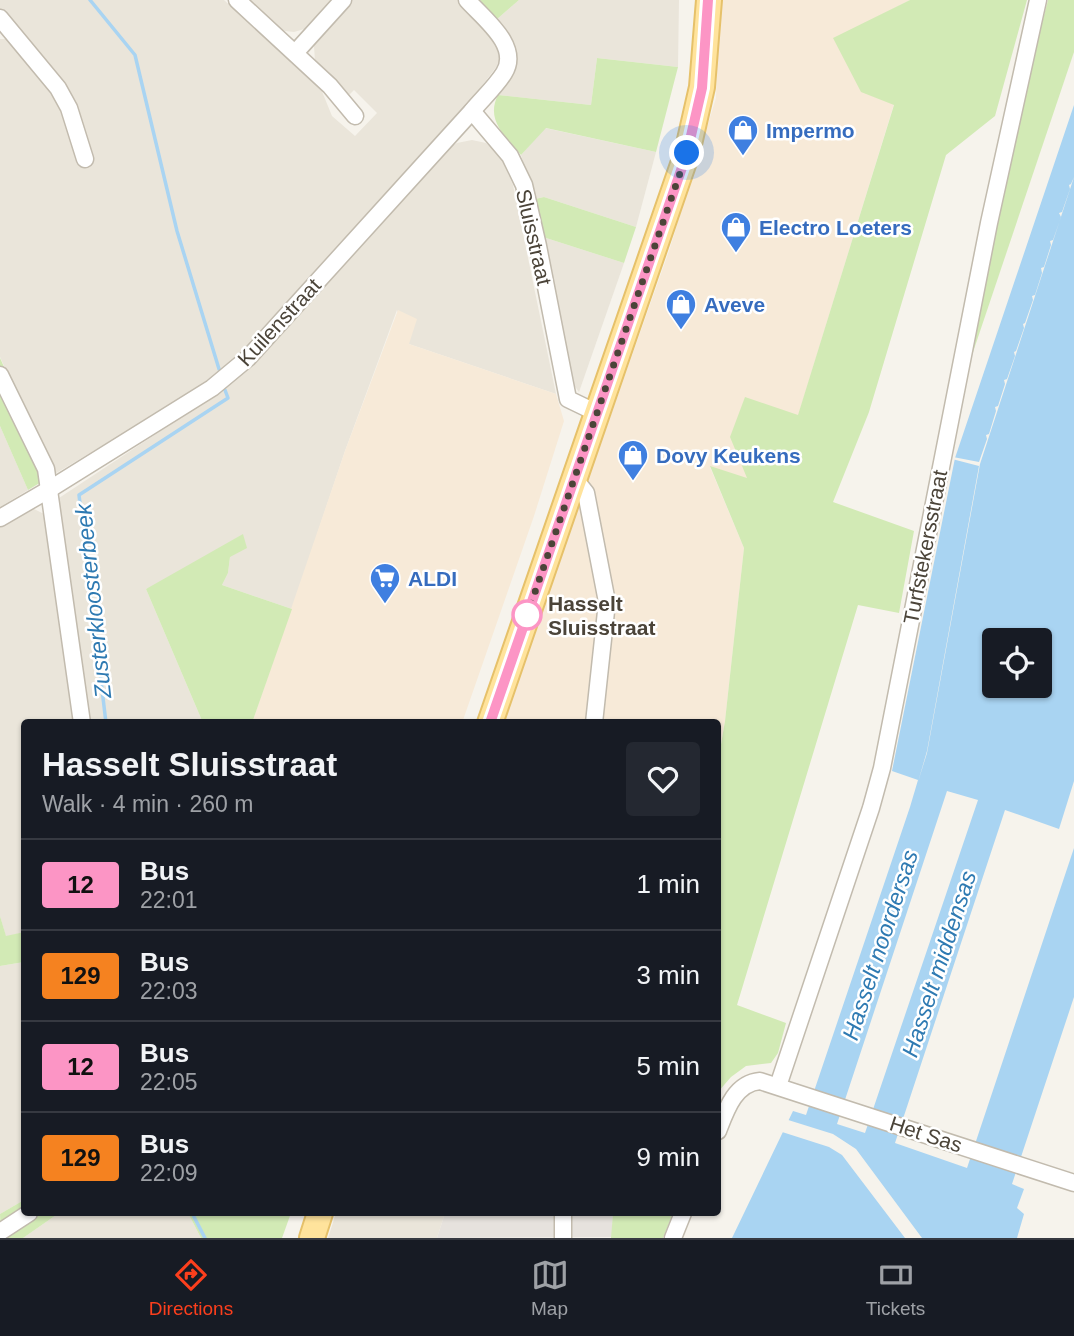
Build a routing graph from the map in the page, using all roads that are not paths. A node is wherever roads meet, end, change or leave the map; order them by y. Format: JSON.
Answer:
{"nodes":[{"id":1,"x":237,"y":0,"type":"edge"},
{"id":2,"x":343,"y":0,"type":"edge"},
{"id":3,"x":467,"y":0,"type":"edge"},
{"id":4,"x":709,"y":0,"type":"edge"},
{"id":5,"x":1038,"y":0,"type":"edge"},
{"id":6,"x":2,"y":25,"type":"edge"},
{"id":7,"x":295,"y":53,"type":"junction"},
{"id":8,"x":472,"y":111,"type":"junction"},
{"id":9,"x":355,"y":116,"type":"dead end"},
{"id":10,"x":85,"y":159,"type":"dead end"},
{"id":11,"x":0,"y":375,"type":"edge"},
{"id":12,"x":597,"y":413,"type":"junction"},
{"id":13,"x":575,"y":478,"type":"junction"},
{"id":14,"x":50,"y":489,"type":"junction"},
{"id":15,"x":0,"y":518,"type":"edge"},
{"id":16,"x":81,"y":719,"type":"edge"},
{"id":17,"x":490,"y":719,"type":"edge"},
{"id":18,"x":594,"y":719,"type":"edge"},
{"id":19,"x":786,"y":1088,"type":"junction"},
{"id":20,"x":721,"y":1123,"type":"edge"},
{"id":21,"x":1074,"y":1183,"type":"edge"},
{"id":22,"x":24,"y":1216,"type":"edge"},
{"id":23,"x":319,"y":1216,"type":"edge"},
{"id":24,"x":563,"y":1216,"type":"edge"},
{"id":25,"x":682,"y":1216,"type":"edge"},
{"id":26,"x":0,"y":1232,"type":"edge"},
{"id":27,"x":312,"y":1238,"type":"edge"},
{"id":28,"x":563,"y":1238,"type":"edge"},
{"id":29,"x":673,"y":1238,"type":"edge"}],
"edges":[{"from":1,"to":7,"type":"street"},
{"from":2,"to":7,"type":"street"},
{"from":3,"to":8,"type":"street"},
{"from":4,"to":12,"type":"main road"},
{"from":5,"to":19,"type":"street","name":"Turfstekersstraat"},
{"from":6,"to":10,"type":"street"},
{"from":7,"to":9,"type":"street"},
{"from":8,"to":12,"type":"street","name":"Sluisstraat"},
{"from":8,"to":14,"type":"street","name":"Kuilenstraat"},
{"from":11,"to":14,"type":"street"},
{"from":12,"to":13,"type":"main road"},
{"from":13,"to":17,"type":"main road"},
{"from":13,"to":18,"type":"street"},
{"from":14,"to":15,"type":"street","name":"Kuilenstraat"},
{"from":14,"to":16,"type":"street"},
{"from":19,"to":20,"type":"street","name":"Het Sas"},
{"from":19,"to":21,"type":"street","name":"Het Sas"},
{"from":22,"to":26,"type":"street"},
{"from":23,"to":27,"type":"main road"},
{"from":24,"to":28,"type":"street"},
{"from":25,"to":29,"type":"street"}]}
